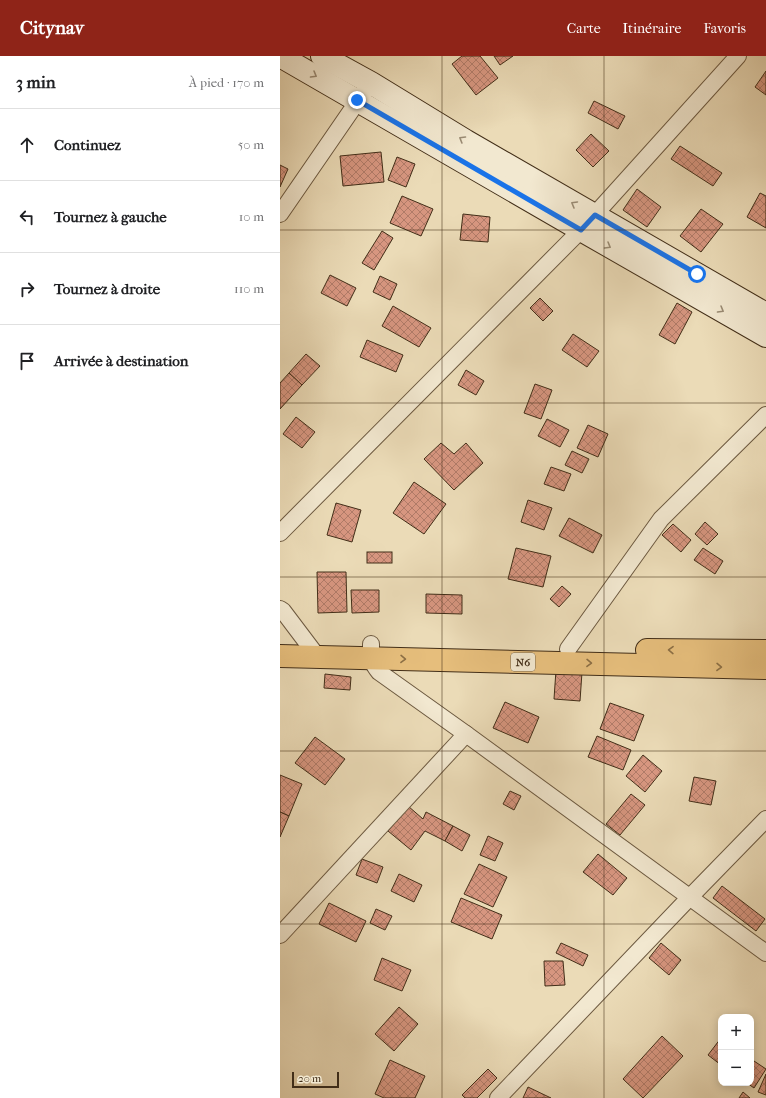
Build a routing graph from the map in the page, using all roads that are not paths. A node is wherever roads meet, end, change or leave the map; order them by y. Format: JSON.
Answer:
{"nodes":[{"id":1,"x":280,"y":56,"type":"edge"},
{"id":2,"x":322,"y":56,"type":"edge"},
{"id":3,"x":738,"y":56,"type":"edge"},
{"id":4,"x":371,"y":83,"type":"junction"},
{"id":5,"x":357,"y":100,"type":"junction"},
{"id":6,"x":280,"y":214,"type":"edge"},
{"id":7,"x":588,"y":223,"type":"junction"},
{"id":8,"x":766,"y":314,"type":"edge"},
{"id":9,"x":766,"y":336,"type":"edge"},
{"id":10,"x":766,"y":416,"type":"edge"},
{"id":11,"x":280,"y":533,"type":"edge"},
{"id":12,"x":280,"y":608,"type":"edge"},
{"id":13,"x":280,"y":643,"type":"edge"},
{"id":14,"x":313,"y":649,"type":"junction"},
{"id":15,"x":568,"y":649,"type":"junction"},
{"id":16,"x":371,"y":651,"type":"junction"},
{"id":17,"x":766,"y":651,"type":"edge"},
{"id":18,"x":280,"y":656,"type":"edge"},
{"id":19,"x":766,"y":668,"type":"edge"},
{"id":20,"x":466,"y":734,"type":"junction"},
{"id":21,"x":766,"y":819,"type":"edge"},
{"id":22,"x":690,"y":897,"type":"junction"},
{"id":23,"x":280,"y":935,"type":"edge"},
{"id":24,"x":766,"y":953,"type":"edge"},
{"id":25,"x":498,"y":1098,"type":"edge"}],
"edges":[{"from":1,"to":5,"type":"main road","one_way":true},
{"from":2,"to":4,"type":"main road"},
{"from":3,"to":7,"type":"street"},
{"from":4,"to":5,"type":"street"},
{"from":7,"to":4,"type":"main road","one_way":true},
{"from":5,"to":6,"type":"street"},
{"from":5,"to":7,"type":"main road"},
{"from":7,"to":8,"type":"main road"},
{"from":7,"to":9,"type":"main road","one_way":true},
{"from":7,"to":11,"type":"street"},
{"from":10,"to":15,"type":"street"},
{"from":12,"to":14,"type":"street"},
{"from":13,"to":14,"type":"highway","number":"N6"},
{"from":14,"to":16,"type":"highway","number":"N6"},
{"from":14,"to":18,"type":"highway","number":"N6"},
{"from":15,"to":16,"type":"highway","number":"N6"},
{"from":17,"to":15,"type":"highway","number":"N6","one_way":true},
{"from":16,"to":19,"type":"highway","number":"N6","one_way":true},
{"from":16,"to":20,"type":"street"},
{"from":20,"to":22,"type":"street"},
{"from":20,"to":23,"type":"street"},
{"from":21,"to":22,"type":"street"},
{"from":22,"to":24,"type":"street"},
{"from":22,"to":25,"type":"street"}]}
